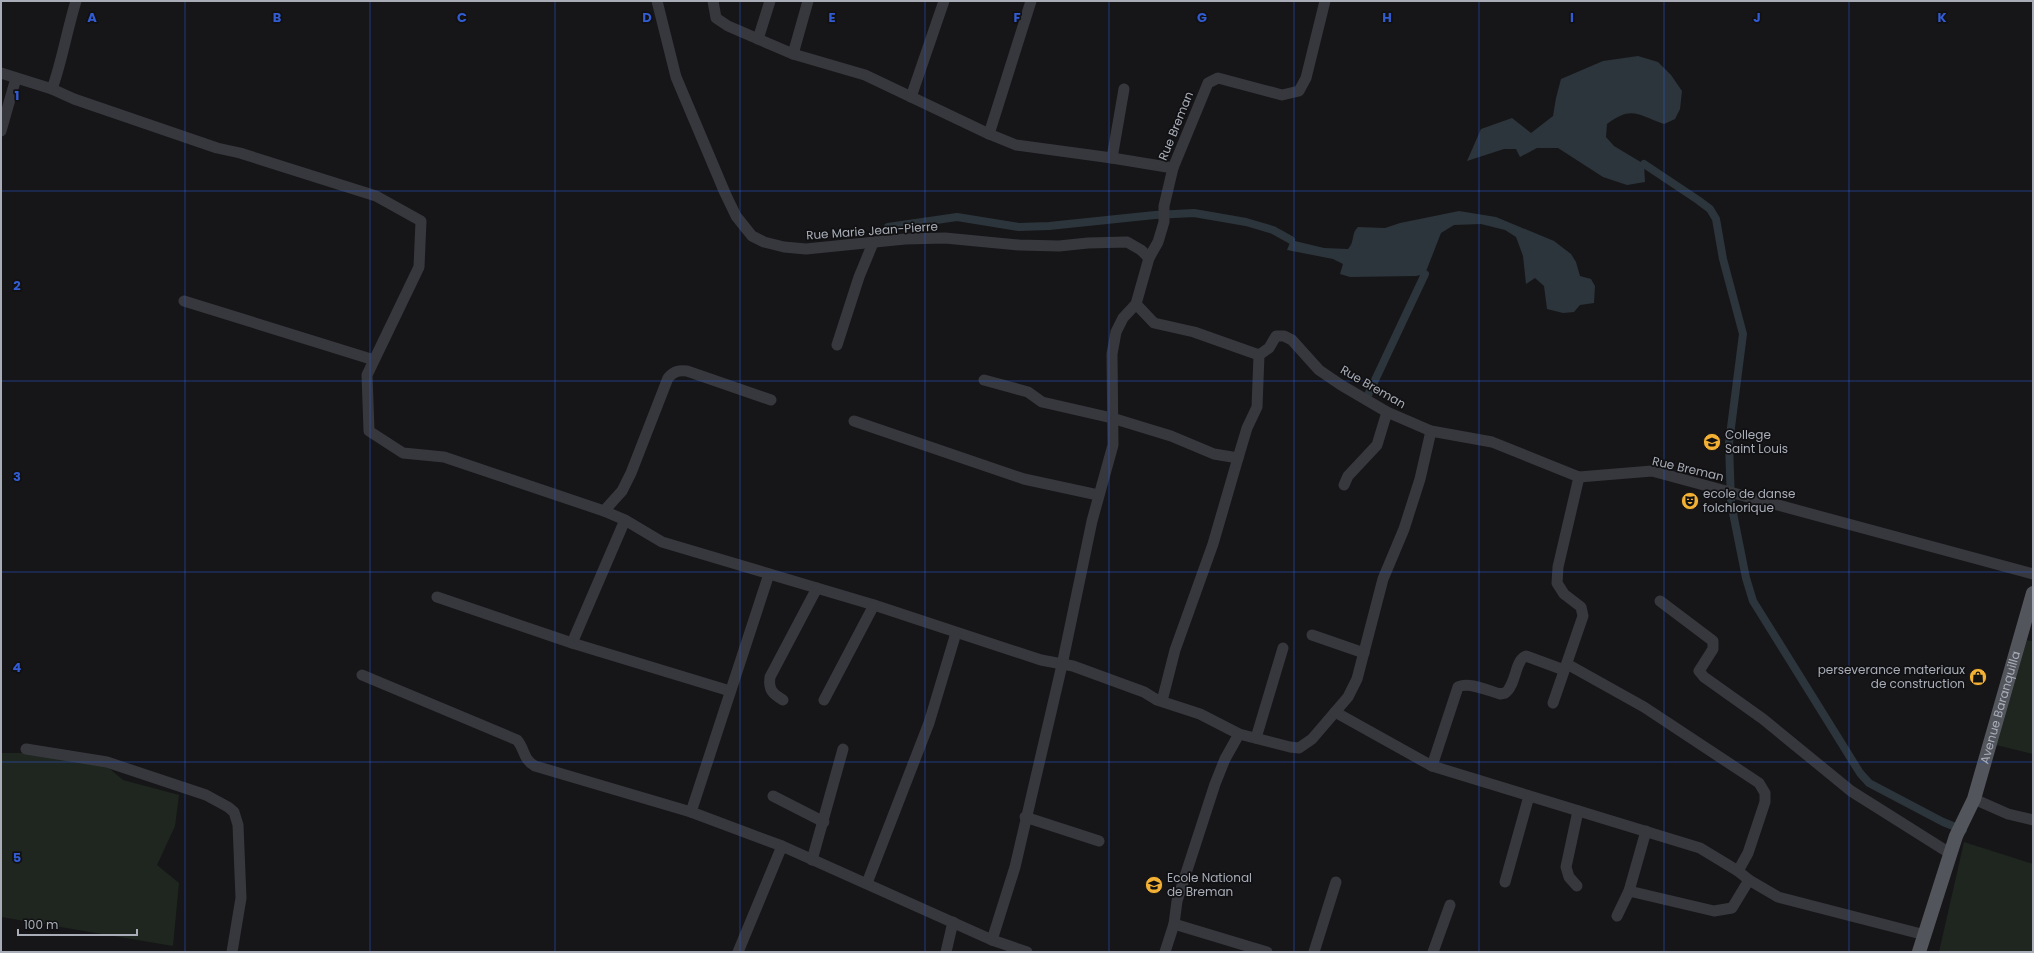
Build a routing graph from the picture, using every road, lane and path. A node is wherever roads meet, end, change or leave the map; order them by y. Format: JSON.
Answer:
{"nodes":[{"id":1,"x":76,"y":1,"type":"edge"},
{"id":2,"x":657,"y":1,"type":"edge"},
{"id":3,"x":713,"y":1,"type":"edge"},
{"id":4,"x":770,"y":1,"type":"edge"},
{"id":5,"x":808,"y":1,"type":"edge"},
{"id":6,"x":944,"y":1,"type":"edge"},
{"id":7,"x":1031,"y":1,"type":"edge"},
{"id":8,"x":1325,"y":1,"type":"edge"},
{"id":9,"x":758,"y":39,"type":"junction"},
{"id":10,"x":793,"y":54,"type":"junction"},
{"id":11,"x":1,"y":73,"type":"edge"},
{"id":12,"x":16,"y":78,"type":"junction"},
{"id":13,"x":52,"y":89,"type":"junction"},
{"id":14,"x":1124,"y":89,"type":"dead end"},
{"id":15,"x":911,"y":97,"type":"junction"},
{"id":16,"x":1,"y":131,"type":"edge"},
{"id":17,"x":989,"y":134,"type":"junction"},
{"id":18,"x":1112,"y":158,"type":"junction"},
{"id":19,"x":1173,"y":168,"type":"junction"},
{"id":20,"x":873,"y":243,"type":"junction"},
{"id":21,"x":1149,"y":258,"type":"junction"},
{"id":22,"x":184,"y":301,"type":"dead end"},
{"id":23,"x":1136,"y":304,"type":"junction"},
{"id":24,"x":837,"y":345,"type":"dead end"},
{"id":25,"x":1259,"y":355,"type":"junction"},
{"id":26,"x":374,"y":360,"type":"junction"},
{"id":27,"x":984,"y":380,"type":"dead end"},
{"id":28,"x":771,"y":400,"type":"dead end"},
{"id":29,"x":1387,"y":412,"type":"junction"},
{"id":30,"x":1112,"y":418,"type":"junction"},
{"id":31,"x":854,"y":421,"type":"dead end"},
{"id":32,"x":1432,"y":431,"type":"junction"},
{"id":33,"x":1238,"y":458,"type":"junction"},
{"id":34,"x":1579,"y":477,"type":"junction"},
{"id":35,"x":1344,"y":485,"type":"dead end"},
{"id":36,"x":1098,"y":495,"type":"junction"},
{"id":37,"x":604,"y":511,"type":"junction"},
{"id":38,"x":625,"y":520,"type":"junction"},
{"id":39,"x":769,"y":574,"type":"junction"},
{"id":40,"x":2033,"y":574,"type":"edge"},
{"id":41,"x":817,"y":588,"type":"junction"},
{"id":42,"x":2033,"y":592,"type":"edge"},
{"id":43,"x":437,"y":597,"type":"dead end"},
{"id":44,"x":1660,"y":601,"type":"dead end"},
{"id":45,"x":874,"y":604,"type":"junction"},
{"id":46,"x":956,"y":633,"type":"junction"},
{"id":47,"x":1312,"y":635,"type":"dead end"},
{"id":48,"x":572,"y":642,"type":"junction"},
{"id":49,"x":1284,"y":648,"type":"dead end"},
{"id":50,"x":1364,"y":653,"type":"junction"},
{"id":51,"x":1062,"y":665,"type":"junction"},
{"id":52,"x":1566,"y":667,"type":"junction"},
{"id":53,"x":362,"y":675,"type":"dead end"},
{"id":54,"x":730,"y":691,"type":"junction"},
{"id":55,"x":783,"y":700,"type":"dead end"},
{"id":56,"x":824,"y":700,"type":"dead end"},
{"id":57,"x":1162,"y":702,"type":"junction"},
{"id":58,"x":1553,"y":703,"type":"dead end"},
{"id":59,"x":1335,"y":712,"type":"junction"},
{"id":60,"x":1239,"y":734,"type":"junction"},
{"id":61,"x":1256,"y":738,"type":"junction"},
{"id":62,"x":26,"y":749,"type":"dead end"},
{"id":63,"x":843,"y":749,"type":"dead end"},
{"id":64,"x":1432,"y":766,"type":"junction"},
{"id":65,"x":773,"y":796,"type":"dead end"},
{"id":66,"x":1529,"y":796,"type":"junction"},
{"id":67,"x":1974,"y":799,"type":"junction"},
{"id":68,"x":1578,"y":811,"type":"junction"},
{"id":69,"x":691,"y":812,"type":"junction"},
{"id":70,"x":1025,"y":816,"type":"junction"},
{"id":71,"x":2033,"y":820,"type":"edge"},
{"id":72,"x":824,"y":822,"type":"junction"},
{"id":73,"x":1646,"y":831,"type":"junction"},
{"id":74,"x":1099,"y":841,"type":"dead end"},
{"id":75,"x":782,"y":846,"type":"junction"},
{"id":76,"x":1951,"y":854,"type":"junction"},
{"id":77,"x":812,"y":860,"type":"junction"},
{"id":78,"x":1738,"y":871,"type":"junction"},
{"id":79,"x":1749,"y":880,"type":"junction"},
{"id":80,"x":1336,"y":882,"type":"dead end"},
{"id":81,"x":1505,"y":882,"type":"dead end"},
{"id":82,"x":867,"y":883,"type":"junction"},
{"id":83,"x":1577,"y":886,"type":"dead end"},
{"id":84,"x":1628,"y":891,"type":"junction"},
{"id":85,"x":1450,"y":905,"type":"dead end"},
{"id":86,"x":1617,"y":916,"type":"dead end"},
{"id":87,"x":953,"y":922,"type":"junction"},
{"id":88,"x":1174,"y":924,"type":"junction"},
{"id":89,"x":1925,"y":934,"type":"junction"},
{"id":90,"x":992,"y":940,"type":"junction"},
{"id":91,"x":232,"y":952,"type":"edge"},
{"id":92,"x":738,"y":952,"type":"edge"},
{"id":93,"x":946,"y":952,"type":"edge"},
{"id":94,"x":1027,"y":952,"type":"edge"},
{"id":95,"x":1164,"y":952,"type":"edge"},
{"id":96,"x":1267,"y":952,"type":"edge"},
{"id":97,"x":1314,"y":952,"type":"edge"},
{"id":98,"x":1433,"y":952,"type":"edge"},
{"id":99,"x":1919,"y":952,"type":"edge"}],
"edges":[{"from":1,"to":13,"type":"street"},
{"from":2,"to":20,"type":"street","name":"Rue Marie Jean-Pierre"},
{"from":3,"to":9,"type":"street"},
{"from":4,"to":9,"type":"street"},
{"from":5,"to":10,"type":"street"},
{"from":6,"to":15,"type":"street"},
{"from":7,"to":17,"type":"street"},
{"from":8,"to":19,"type":"street","name":"Rue Breman"},
{"from":9,"to":10,"type":"street"},
{"from":10,"to":15,"type":"street"},
{"from":11,"to":12,"type":"street"},
{"from":12,"to":13,"type":"street"},
{"from":12,"to":16,"type":"street"},
{"from":13,"to":26,"type":"street"},
{"from":14,"to":18,"type":"street"},
{"from":15,"to":17,"type":"street"},
{"from":17,"to":18,"type":"street"},
{"from":18,"to":19,"type":"street"},
{"from":19,"to":21,"type":"street","name":"Rue Breman"},
{"from":20,"to":21,"type":"street","name":"Rue Marie Jean-Pierre"},
{"from":20,"to":24,"type":"street"},
{"from":21,"to":23,"type":"street","name":"Rue Breman"},
{"from":22,"to":26,"type":"street"},
{"from":23,"to":25,"type":"street"},
{"from":23,"to":30,"type":"street"},
{"from":25,"to":29,"type":"street","name":"Rue Breman"},
{"from":25,"to":33,"type":"street"},
{"from":26,"to":37,"type":"street"},
{"from":27,"to":30,"type":"street"},
{"from":28,"to":37,"type":"street"},
{"from":29,"to":32,"type":"street","name":"Rue Breman"},
{"from":29,"to":35,"type":"street"},
{"from":30,"to":33,"type":"street"},
{"from":30,"to":36,"type":"street"},
{"from":31,"to":36,"type":"street"},
{"from":32,"to":34,"type":"street","name":"Rue Breman"},
{"from":32,"to":50,"type":"street"},
{"from":33,"to":57,"type":"street"},
{"from":34,"to":40,"type":"street","name":"Rue Breman"},
{"from":34,"to":52,"type":"street"},
{"from":36,"to":51,"type":"street"},
{"from":37,"to":38,"type":"street"},
{"from":38,"to":39,"type":"street"},
{"from":38,"to":48,"type":"street"},
{"from":39,"to":41,"type":"street"},
{"from":39,"to":54,"type":"street"},
{"from":41,"to":45,"type":"street"},
{"from":41,"to":55,"type":"street"},
{"from":42,"to":67,"type":"main road","name":"Avenue Baranquilla"},
{"from":43,"to":48,"type":"street"},
{"from":44,"to":76,"type":"street"},
{"from":45,"to":46,"type":"street"},
{"from":45,"to":56,"type":"street"},
{"from":46,"to":51,"type":"street"},
{"from":46,"to":82,"type":"street"},
{"from":47,"to":50,"type":"street"},
{"from":48,"to":54,"type":"street"},
{"from":49,"to":61,"type":"street"},
{"from":50,"to":59,"type":"street"},
{"from":51,"to":57,"type":"street"},
{"from":51,"to":70,"type":"street"},
{"from":52,"to":58,"type":"street"},
{"from":52,"to":64,"type":"street"},
{"from":52,"to":78,"type":"street"},
{"from":53,"to":69,"type":"street"},
{"from":54,"to":69,"type":"street"},
{"from":57,"to":60,"type":"street"},
{"from":59,"to":61,"type":"street"},
{"from":59,"to":64,"type":"street"},
{"from":60,"to":61,"type":"street"},
{"from":60,"to":88,"type":"street"},
{"from":62,"to":91,"type":"street"},
{"from":63,"to":72,"type":"street"},
{"from":64,"to":66,"type":"street"},
{"from":65,"to":72,"type":"street"},
{"from":66,"to":68,"type":"street"},
{"from":66,"to":81,"type":"street"},
{"from":67,"to":71,"type":"street"},
{"from":67,"to":76,"type":"main road","name":"Avenue Baranquilla"},
{"from":68,"to":73,"type":"street"},
{"from":68,"to":83,"type":"street"},
{"from":69,"to":75,"type":"street"},
{"from":70,"to":74,"type":"street"},
{"from":70,"to":90,"type":"street"},
{"from":72,"to":77,"type":"street"},
{"from":73,"to":78,"type":"street"},
{"from":73,"to":84,"type":"street"},
{"from":75,"to":77,"type":"street"},
{"from":75,"to":92,"type":"street"},
{"from":76,"to":89,"type":"main road","name":"Avenue Baranquilla"},
{"from":77,"to":82,"type":"street"},
{"from":78,"to":79,"type":"street"},
{"from":79,"to":84,"type":"street"},
{"from":79,"to":89,"type":"street"},
{"from":80,"to":97,"type":"street"},
{"from":82,"to":87,"type":"street"},
{"from":84,"to":86,"type":"street"},
{"from":85,"to":98,"type":"street"},
{"from":87,"to":90,"type":"street"},
{"from":87,"to":93,"type":"street"},
{"from":88,"to":95,"type":"street"},
{"from":88,"to":96,"type":"street"},
{"from":89,"to":99,"type":"main road","name":"Avenue Baranquilla"},
{"from":90,"to":94,"type":"street"}]}
